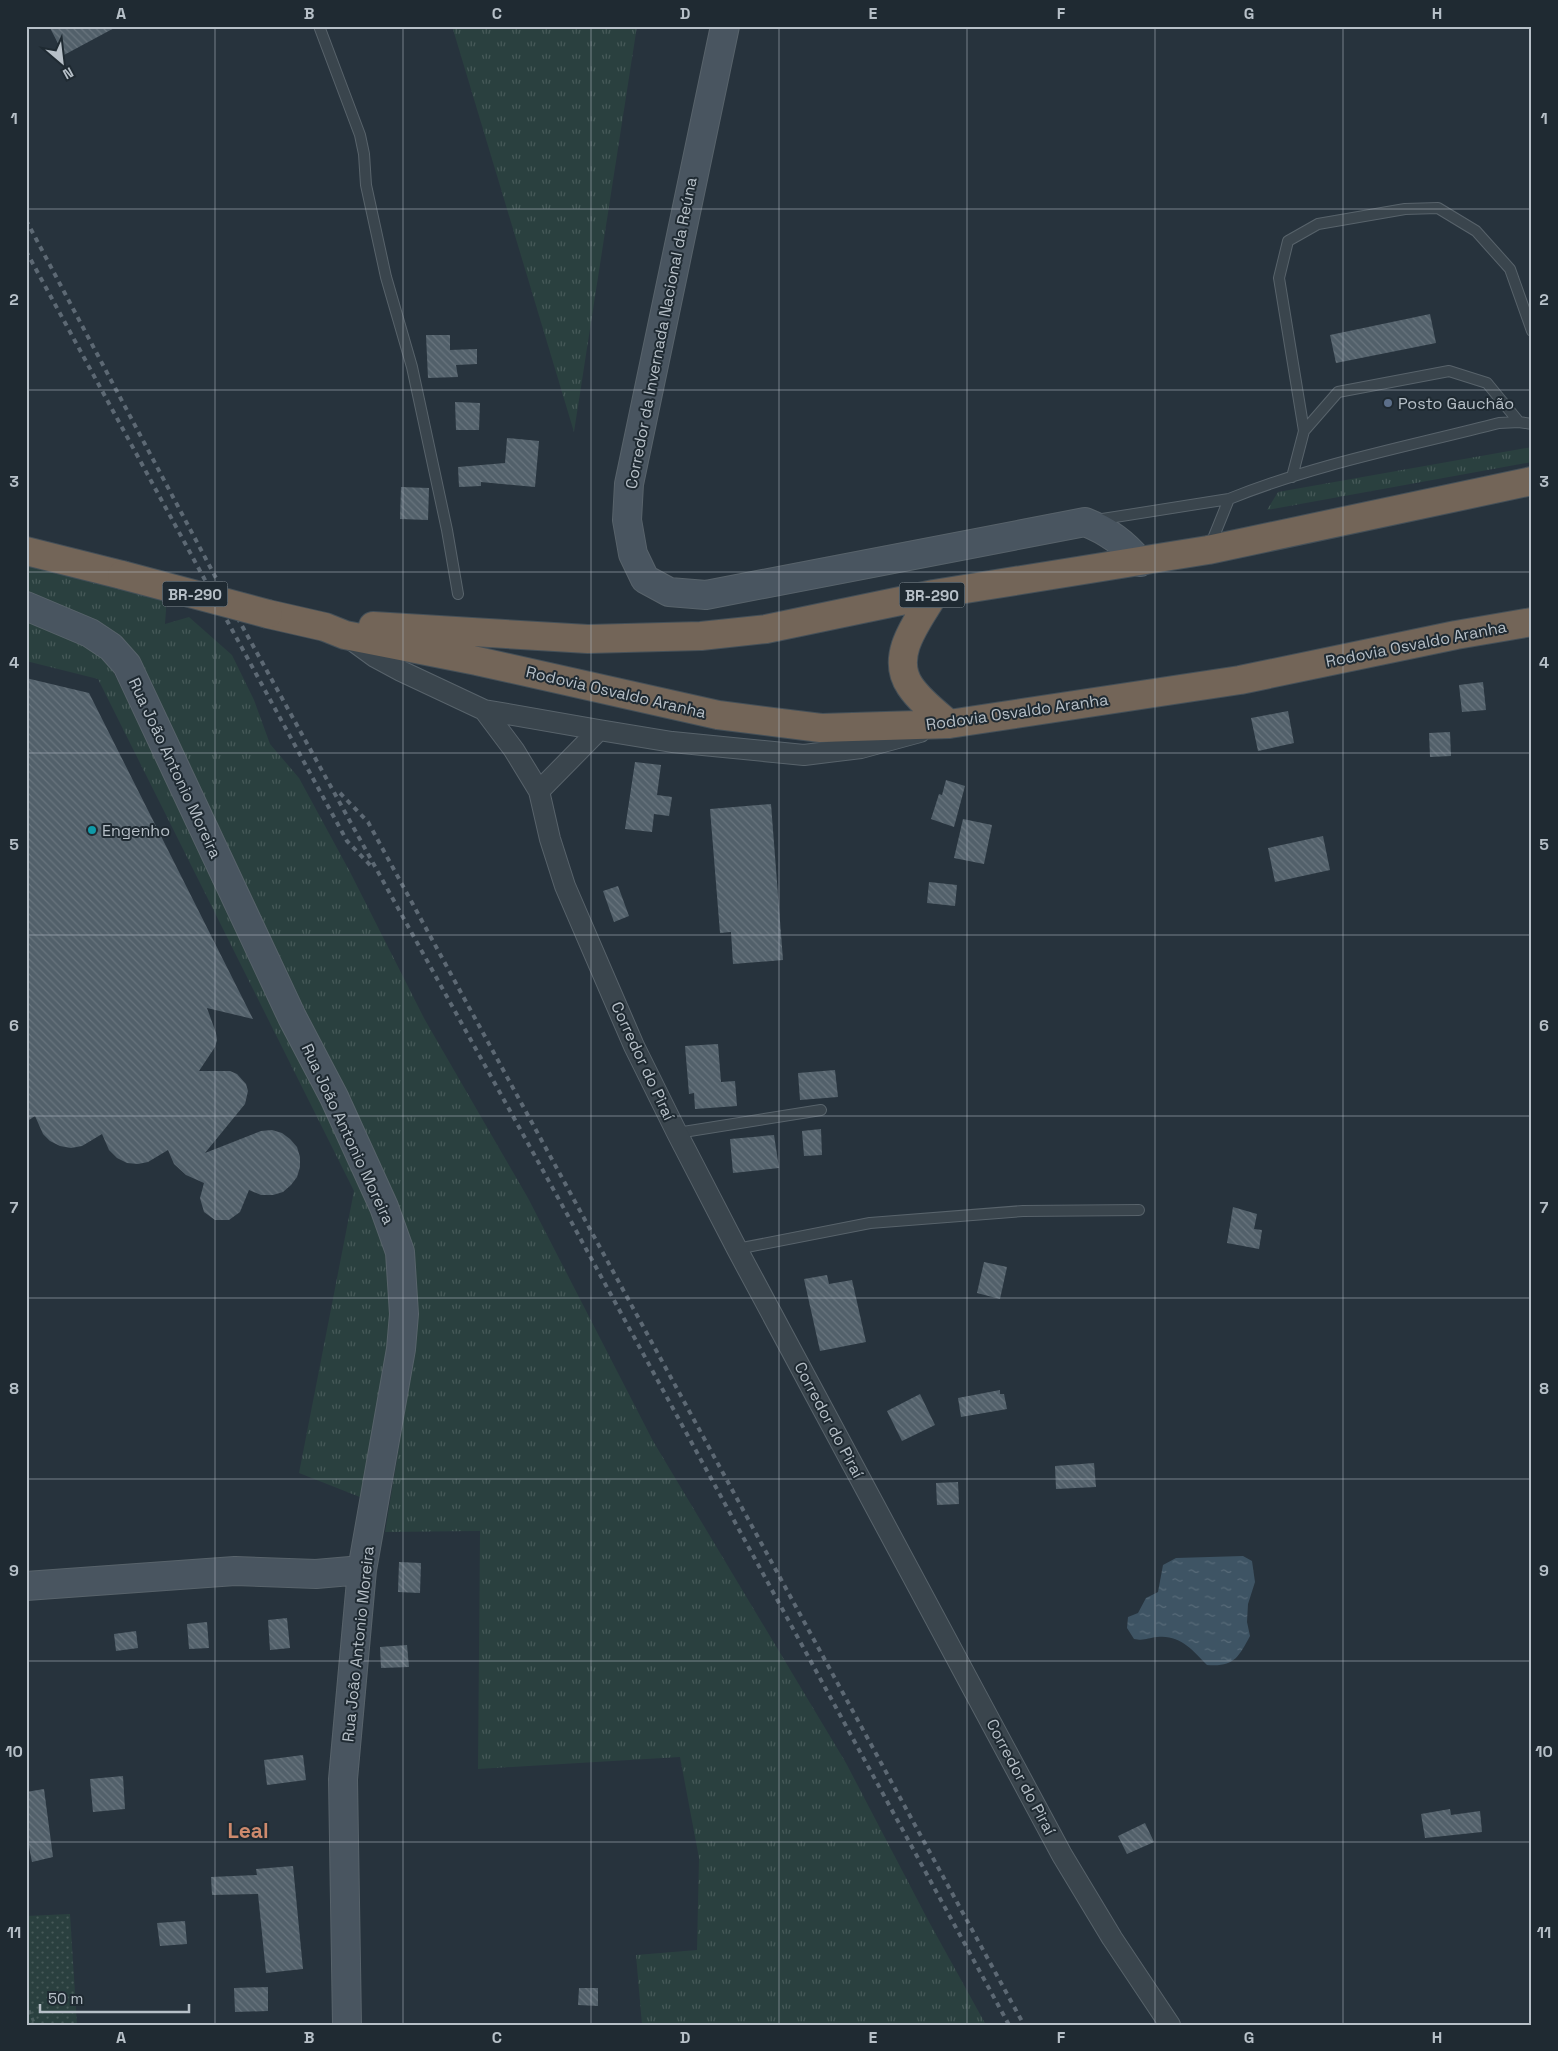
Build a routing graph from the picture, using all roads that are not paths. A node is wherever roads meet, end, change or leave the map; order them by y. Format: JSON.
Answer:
{"nodes":[{"id":1,"x":319,"y":26,"type":"edge"},
{"id":2,"x":724,"y":26,"type":"edge"},
{"id":3,"x":1532,"y":331,"type":"edge"},
{"id":4,"x":1520,"y":422,"type":"junction"},
{"id":5,"x":1532,"y":424,"type":"edge"},
{"id":6,"x":1304,"y":431,"type":"junction"},
{"id":7,"x":1292,"y":477,"type":"junction"},
{"id":8,"x":1532,"y":481,"type":"edge"},
{"id":9,"x":1229,"y":499,"type":"junction"},
{"id":10,"x":1085,"y":522,"type":"junction"},
{"id":11,"x":1208,"y":550,"type":"junction"},
{"id":12,"x":26,"y":551,"type":"edge"},
{"id":13,"x":1140,"y":562,"type":"junction"},
{"id":14,"x":458,"y":594,"type":"dead end"},
{"id":15,"x":934,"y":594,"type":"junction"},
{"id":16,"x":26,"y":606,"type":"edge"},
{"id":17,"x":1532,"y":622,"type":"edge"},
{"id":18,"x":335,"y":631,"type":"junction"},
{"id":19,"x":484,"y":710,"type":"junction"},
{"id":20,"x":950,"y":724,"type":"junction"},
{"id":21,"x":599,"y":730,"type":"junction"},
{"id":22,"x":539,"y":791,"type":"junction"},
{"id":23,"x":821,"y":1110,"type":"dead end"},
{"id":24,"x":677,"y":1133,"type":"junction"},
{"id":25,"x":1139,"y":1210,"type":"dead end"},
{"id":26,"x":737,"y":1249,"type":"junction"},
{"id":27,"x":362,"y":1570,"type":"junction"},
{"id":28,"x":26,"y":1586,"type":"edge"},
{"id":29,"x":347,"y":2025,"type":"edge"},
{"id":30,"x":1170,"y":2025,"type":"edge"}],
"edges":[{"from":1,"to":14,"type":"lane"},
{"from":2,"to":10,"type":"main road","name":"Corredor da Invernada Nacional da Reúna"},
{"from":3,"to":6,"type":"lane"},
{"from":4,"to":5,"type":"lane"},
{"from":4,"to":6,"type":"lane"},
{"from":4,"to":7,"type":"lane"},
{"from":6,"to":7,"type":"lane"},
{"from":7,"to":9,"type":"lane"},
{"from":8,"to":11,"type":"highway","name":"Rodovia Osvaldo Aranha","number":"BR-290"},
{"from":9,"to":10,"type":"lane"},
{"from":9,"to":11,"type":"lane"},
{"from":10,"to":13,"type":"main road"},
{"from":11,"to":13,"type":"highway","name":"Rodovia Osvaldo Aranha","number":"BR-290"},
{"from":12,"to":18,"type":"highway","name":"Rodovia Osvaldo Aranha","number":"BR-290","bridge":true},
{"from":13,"to":15,"type":"highway","name":"Rodovia Osvaldo Aranha","number":"BR-290"},
{"from":15,"to":18,"type":"highway","name":"Rodovia Osvaldo Aranha","number":"BR-290"},
{"from":15,"to":20,"type":"highway"},
{"from":16,"to":27,"type":"main road","name":"Rua João Antonio Moreira"},
{"from":17,"to":20,"type":"highway","name":"Rodovia Osvaldo Aranha","number":"BR-290"},
{"from":18,"to":19,"type":"street"},
{"from":18,"to":20,"type":"highway","name":"Rodovia Osvaldo Aranha","number":"BR-290"},
{"from":19,"to":21,"type":"street"},
{"from":19,"to":22,"type":"street","name":"Corredor do Piraí"},
{"from":20,"to":21,"type":"street"},
{"from":21,"to":22,"type":"street"},
{"from":22,"to":24,"type":"street","name":"Corredor do Piraí"},
{"from":23,"to":24,"type":"lane"},
{"from":24,"to":26,"type":"street","name":"Corredor do Piraí"},
{"from":25,"to":26,"type":"lane"},
{"from":26,"to":30,"type":"street","name":"Corredor do Piraí"},
{"from":27,"to":28,"type":"main road"},
{"from":27,"to":29,"type":"main road","name":"Rua João Antonio Moreira"}]}
